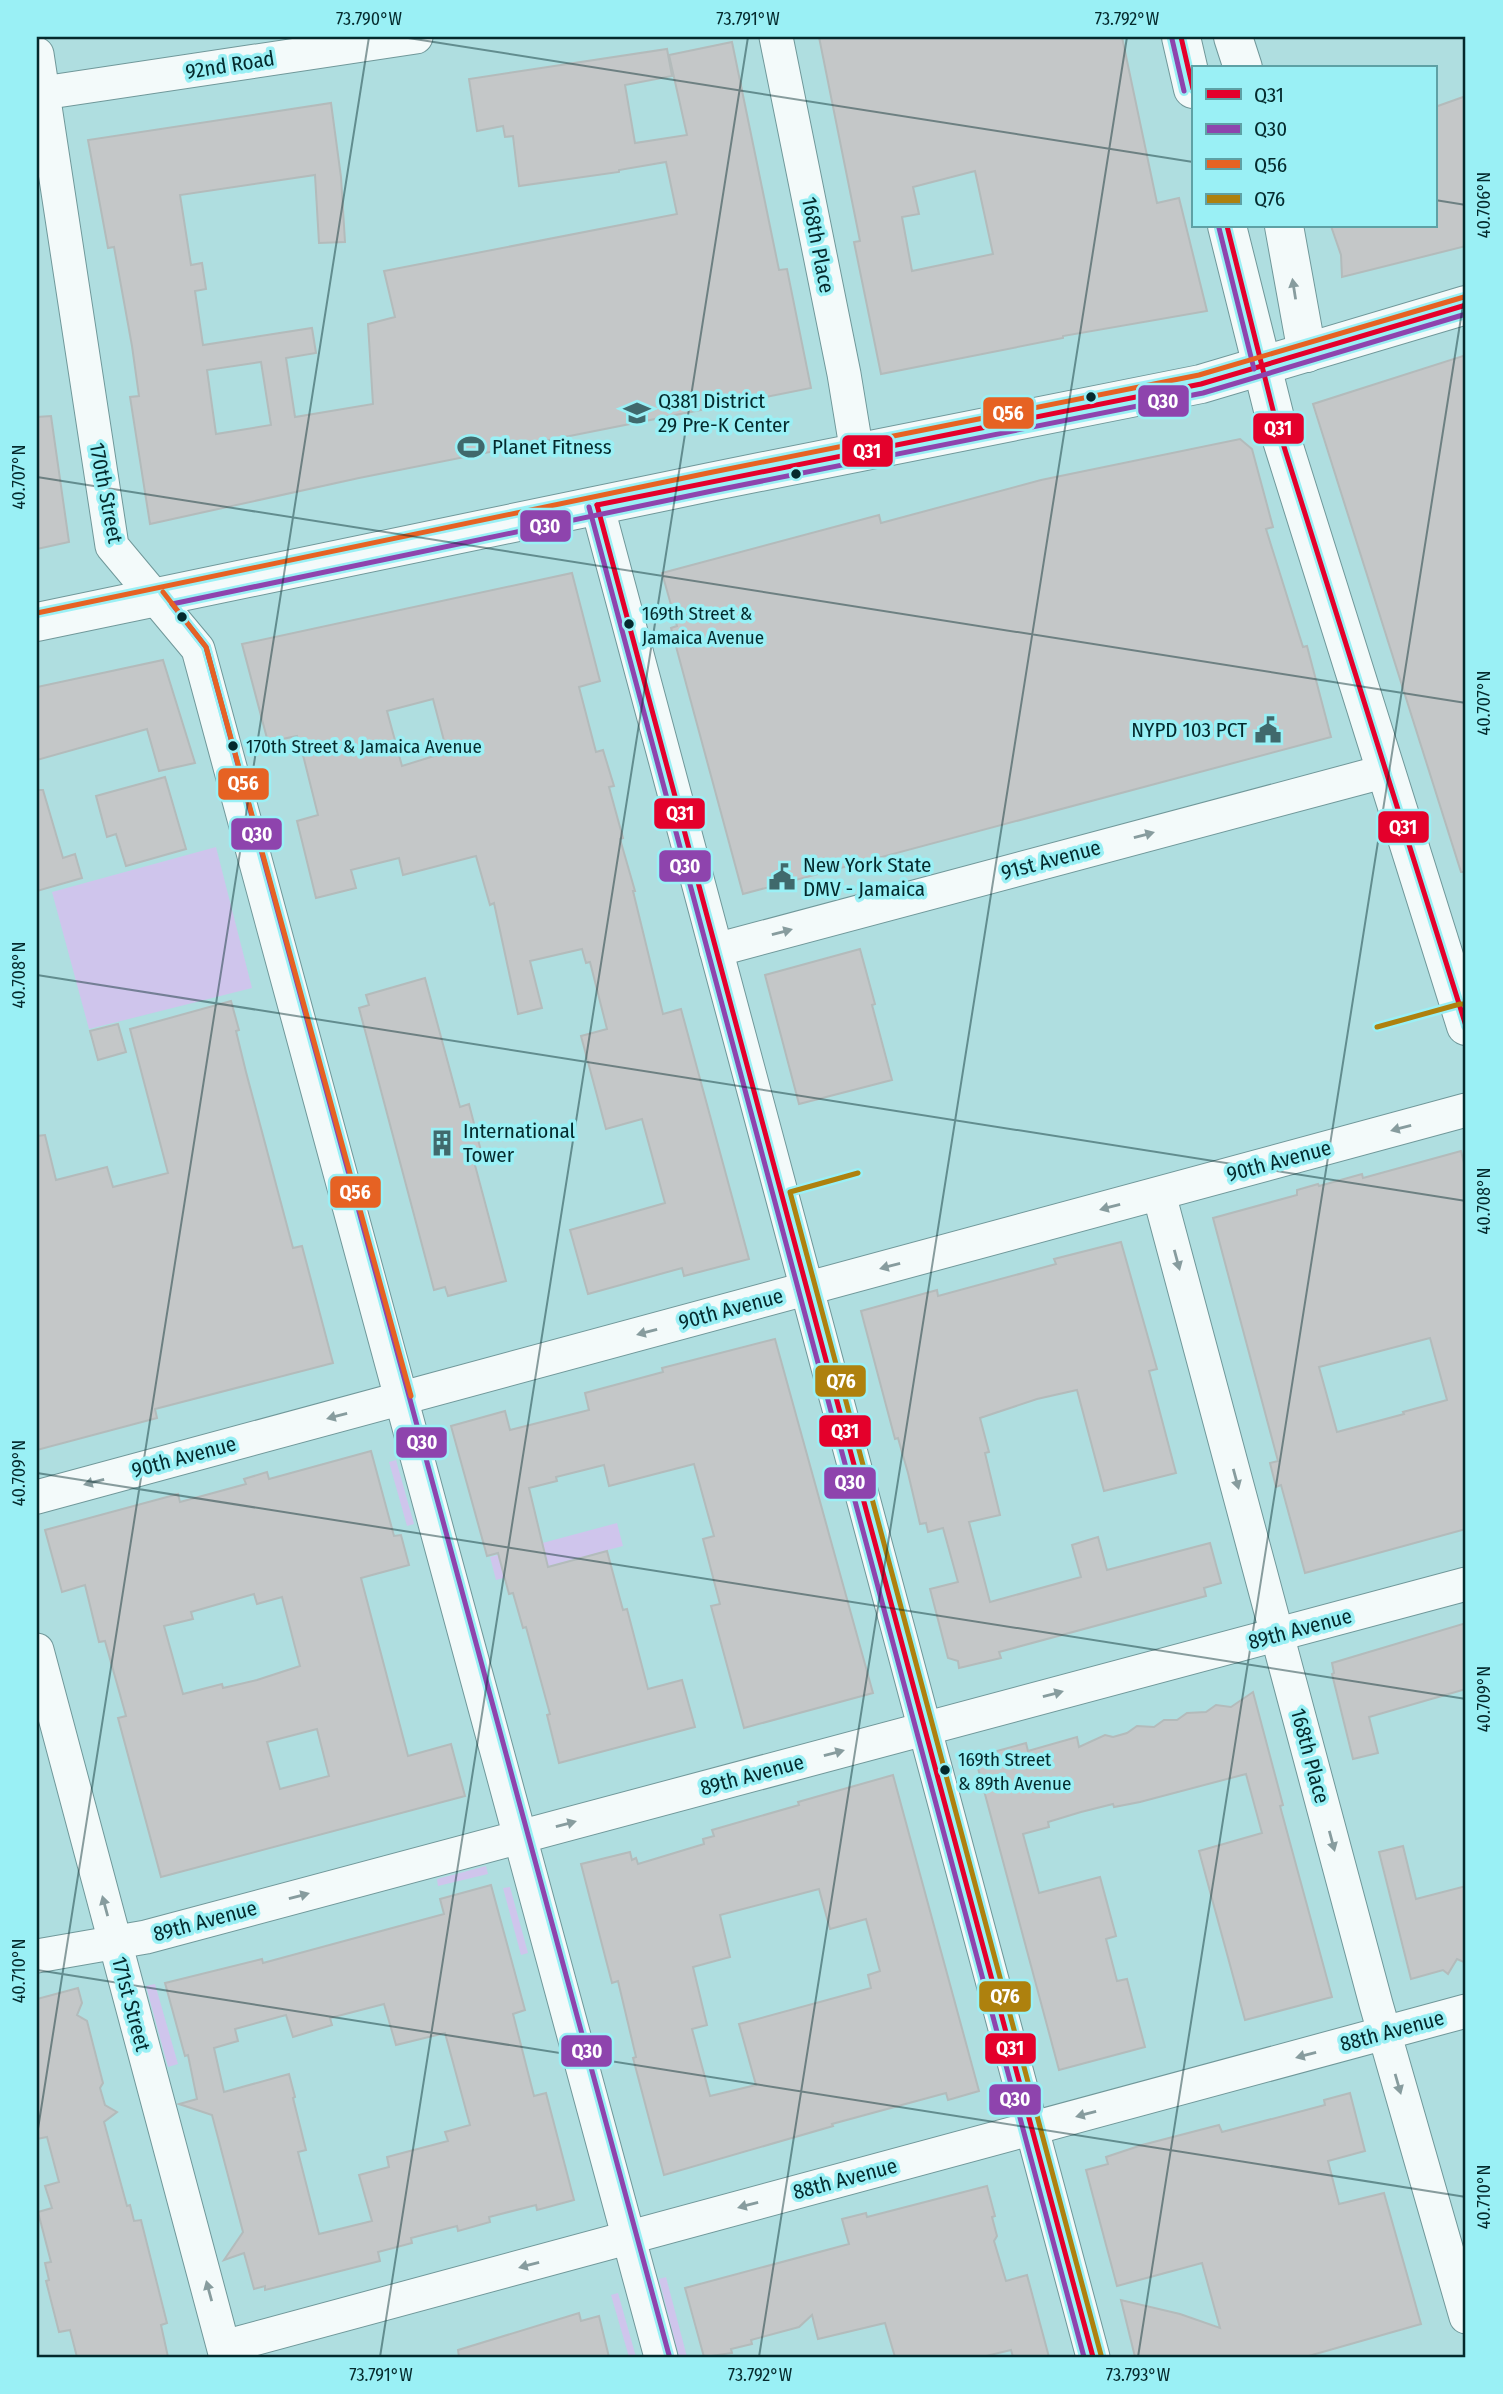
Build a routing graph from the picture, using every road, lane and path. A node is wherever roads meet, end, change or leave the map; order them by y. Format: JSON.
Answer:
{"nodes":[{"id":1,"x":416,"y":37,"type":"edge"},
{"id":2,"x":776,"y":37,"type":"edge"},
{"id":3,"x":1181,"y":37,"type":"edge"},
{"id":4,"x":1233,"y":37,"type":"edge"},
{"id":5,"x":37,"y":54,"type":"edge"},
{"id":6,"x":1242,"y":66,"type":"edge"},
{"id":7,"x":1192,"y":85,"type":"edge"},
{"id":8,"x":43,"y":93,"type":"junction"},
{"id":9,"x":1227,"y":228,"type":"edge"},
{"id":10,"x":1284,"y":228,"type":"edge"},
{"id":11,"x":1466,"y":305,"type":"edge"},
{"id":12,"x":1307,"y":353,"type":"junction"},
{"id":13,"x":1262,"y":367,"type":"junction"},
{"id":14,"x":857,"y":453,"type":"junction"},
{"id":15,"x":597,"y":505,"type":"junction"},
{"id":16,"x":156,"y":598,"type":"junction"},
{"id":17,"x":37,"y":622,"type":"edge"},
{"id":18,"x":1386,"y":771,"type":"junction"},
{"id":19,"x":716,"y":950,"type":"junction"},
{"id":20,"x":1466,"y":1026,"type":"edge"},
{"id":21,"x":1466,"y":1110,"type":"edge"},
{"id":22,"x":1159,"y":1194,"type":"junction"},
{"id":23,"x":807,"y":1289,"type":"junction"},
{"id":24,"x":403,"y":1398,"type":"junction"},
{"id":25,"x":37,"y":1497,"type":"edge"},
{"id":26,"x":1466,"y":1584,"type":"edge"},
{"id":27,"x":1277,"y":1635,"type":"junction"},
{"id":28,"x":37,"y":1650,"type":"edge"},
{"id":29,"x":925,"y":1729,"type":"junction"},
{"id":30,"x":520,"y":1837,"type":"junction"},
{"id":31,"x":114,"y":1942,"type":"junction"},
{"id":32,"x":37,"y":1956,"type":"edge"},
{"id":33,"x":1466,"y":2011,"type":"edge"},
{"id":34,"x":1384,"y":2033,"type":"junction"},
{"id":35,"x":1032,"y":2129,"type":"junction"},
{"id":36,"x":628,"y":2238,"type":"junction"},
{"id":37,"x":1466,"y":2317,"type":"edge"},
{"id":38,"x":225,"y":2352,"type":"edge"},
{"id":39,"x":661,"y":2357,"type":"edge"},
{"id":40,"x":1093,"y":2357,"type":"edge"}],
"edges":[{"from":1,"to":8,"type":"street","name":"92nd Road"},
{"from":2,"to":14,"type":"street","name":"168th Place"},
{"from":3,"to":7,"type":"main road"},
{"from":4,"to":6,"type":"main road"},
{"from":5,"to":8,"type":"street","name":"170th Street"},
{"from":8,"to":16,"type":"street","name":"170th Street"},
{"from":9,"to":13,"type":"main road"},
{"from":12,"to":10,"type":"main road","one_way":true},
{"from":11,"to":12,"type":"main road"},
{"from":12,"to":13,"type":"main road"},
{"from":13,"to":14,"type":"main road"},
{"from":13,"to":18,"type":"main road"},
{"from":14,"to":15,"type":"main road"},
{"from":15,"to":16,"type":"main road"},
{"from":15,"to":19,"type":"street"},
{"from":16,"to":17,"type":"main road"},
{"from":16,"to":24,"type":"street","name":"170th Street"},
{"from":19,"to":18,"type":"street","name":"91st Avenue","one_way":true},
{"from":18,"to":20,"type":"main road"},
{"from":19,"to":23,"type":"street"},
{"from":21,"to":22,"type":"street","name":"90th Avenue","one_way":true},
{"from":22,"to":23,"type":"street","name":"90th Avenue","one_way":true},
{"from":22,"to":27,"type":"street","name":"168th Place","one_way":true},
{"from":23,"to":24,"type":"street","name":"90th Avenue","one_way":true},
{"from":23,"to":29,"type":"street"},
{"from":24,"to":25,"type":"street","name":"90th Avenue","one_way":true},
{"from":24,"to":30,"type":"street","name":"170th Street"},
{"from":26,"to":27,"type":"street","name":"89th Avenue"},
{"from":29,"to":27,"type":"street","name":"89th Avenue","one_way":true},
{"from":27,"to":34,"type":"street","name":"168th Place","one_way":true},
{"from":31,"to":28,"type":"street","name":"171st Street","one_way":true},
{"from":30,"to":29,"type":"street","name":"89th Avenue","one_way":true},
{"from":29,"to":35,"type":"street"},
{"from":31,"to":30,"type":"street","name":"89th Avenue","one_way":true},
{"from":30,"to":36,"type":"street","name":"170th Street"},
{"from":31,"to":32,"type":"street","name":"89th Avenue"},
{"from":38,"to":31,"type":"street","name":"171st Street","one_way":true},
{"from":33,"to":34,"type":"street","name":"88th Avenue"},
{"from":34,"to":35,"type":"street","name":"88th Avenue","one_way":true},
{"from":34,"to":37,"type":"street","name":"168th Place","one_way":true},
{"from":35,"to":36,"type":"street","name":"88th Avenue","one_way":true},
{"from":35,"to":40,"type":"street"},
{"from":36,"to":38,"type":"street","name":"88th Avenue","one_way":true},
{"from":36,"to":39,"type":"street","name":"170th Street"}]}
